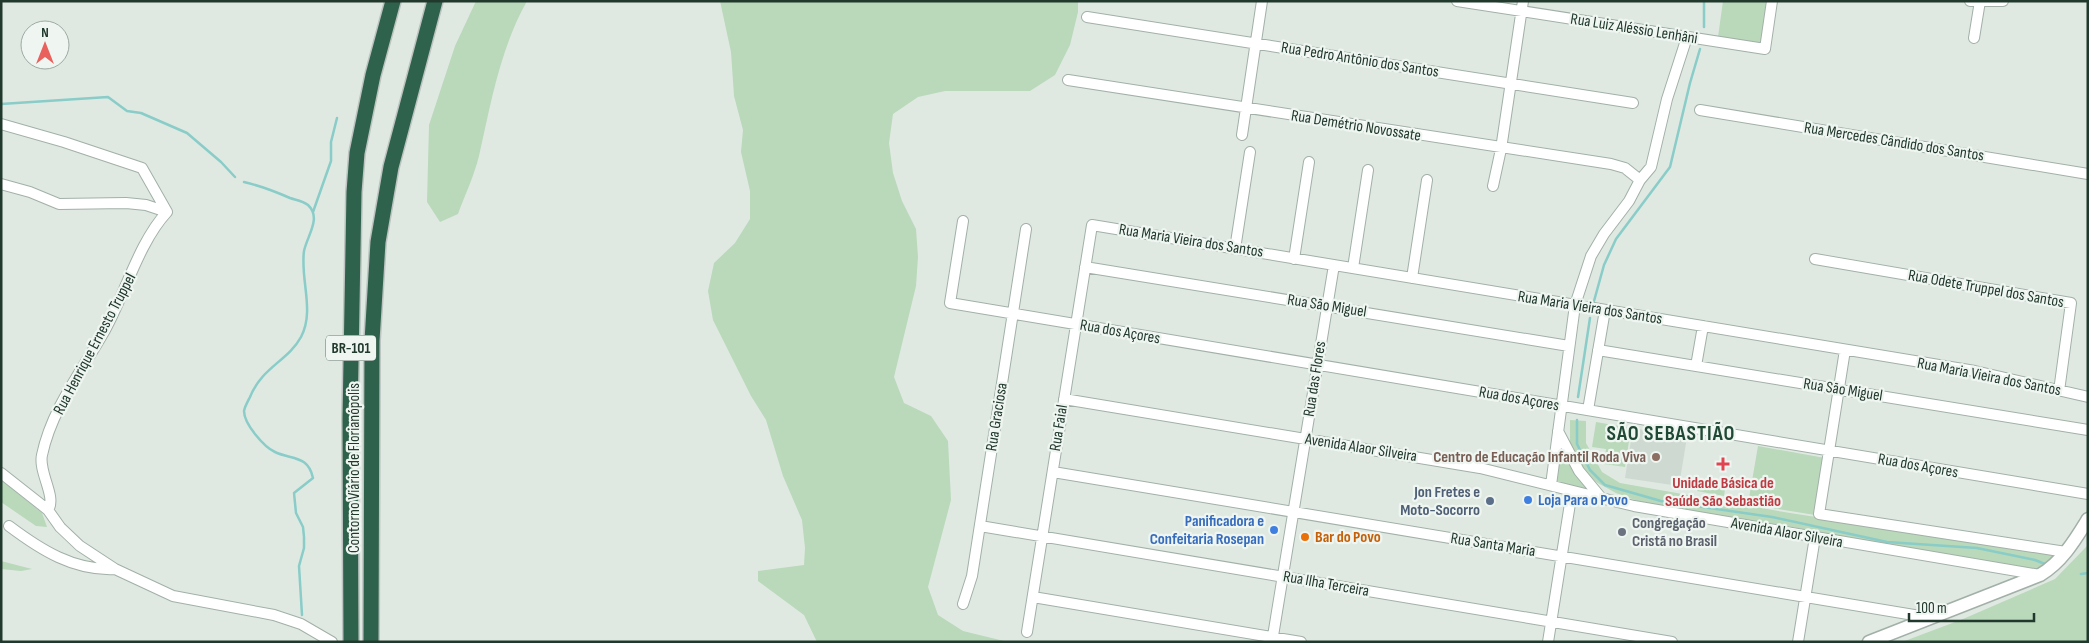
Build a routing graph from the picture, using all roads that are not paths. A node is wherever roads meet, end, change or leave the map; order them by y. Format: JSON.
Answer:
{"nodes":[{"id":1,"x":393,"y":1,"type":"edge"},
{"id":2,"x":435,"y":1,"type":"edge"},
{"id":3,"x":1262,"y":1,"type":"edge"},
{"id":4,"x":1457,"y":1,"type":"edge"},
{"id":5,"x":1772,"y":1,"type":"edge"},
{"id":6,"x":2003,"y":1,"type":"edge"},
{"id":7,"x":1977,"y":2,"type":"edge"},
{"id":8,"x":1522,"y":6,"type":"edge"},
{"id":9,"x":1088,"y":17,"type":"dead end"},
{"id":10,"x":1687,"y":37,"type":"junction"},
{"id":11,"x":1974,"y":38,"type":"dead end"},
{"id":12,"x":1256,"y":43,"type":"junction"},
{"id":13,"x":1068,"y":80,"type":"dead end"},
{"id":14,"x":1511,"y":84,"type":"junction"},
{"id":15,"x":1633,"y":103,"type":"dead end"},
{"id":16,"x":1246,"y":108,"type":"junction"},
{"id":17,"x":1700,"y":110,"type":"dead end"},
{"id":18,"x":1,"y":124,"type":"edge"},
{"id":19,"x":1242,"y":136,"type":"dead end"},
{"id":20,"x":1501,"y":149,"type":"junction"},
{"id":21,"x":1250,"y":152,"type":"dead end"},
{"id":22,"x":1309,"y":162,"type":"dead end"},
{"id":23,"x":1368,"y":170,"type":"dead end"},
{"id":24,"x":2088,"y":174,"type":"edge"},
{"id":25,"x":1427,"y":180,"type":"dead end"},
{"id":26,"x":1640,"y":180,"type":"junction"},
{"id":27,"x":1,"y":184,"type":"edge"},
{"id":28,"x":1492,"y":186,"type":"dead end"},
{"id":29,"x":167,"y":212,"type":"junction"},
{"id":30,"x":963,"y":221,"type":"dead end"},
{"id":31,"x":1092,"y":225,"type":"joint"},
{"id":32,"x":1026,"y":229,"type":"dead end"},
{"id":33,"x":1234,"y":249,"type":"junction"},
{"id":34,"x":1294,"y":259,"type":"junction"},
{"id":35,"x":1815,"y":259,"type":"dead end"},
{"id":36,"x":1334,"y":265,"type":"junction"},
{"id":37,"x":1085,"y":267,"type":"junction"},
{"id":38,"x":1353,"y":268,"type":"junction"},
{"id":39,"x":1412,"y":278,"type":"junction"},
{"id":40,"x":1575,"y":305,"type":"junction"},
{"id":41,"x":1328,"y":306,"type":"junction"},
{"id":42,"x":1605,"y":310,"type":"junction"},
{"id":43,"x":1013,"y":314,"type":"junction"},
{"id":44,"x":1076,"y":324,"type":"junction"},
{"id":45,"x":1703,"y":326,"type":"junction"},
{"id":46,"x":1569,"y":346,"type":"junction"},
{"id":47,"x":1598,"y":350,"type":"junction"},
{"id":48,"x":1845,"y":350,"type":"junction"},
{"id":49,"x":1318,"y":365,"type":"junction"},
{"id":50,"x":1696,"y":366,"type":"junction"},
{"id":51,"x":1839,"y":390,"type":"junction"},
{"id":52,"x":2059,"y":391,"type":"junction"},
{"id":53,"x":2088,"y":397,"type":"edge"},
{"id":54,"x":1064,"y":399,"type":"junction"},
{"id":55,"x":1561,"y":406,"type":"junction"},
{"id":56,"x":1588,"y":410,"type":"junction"},
{"id":57,"x":1558,"y":430,"type":"junction"},
{"id":58,"x":2088,"y":430,"type":"edge"},
{"id":59,"x":1306,"y":439,"type":"junction"},
{"id":60,"x":1830,"y":451,"type":"junction"},
{"id":61,"x":1053,"y":472,"type":"junction"},
{"id":62,"x":1,"y":473,"type":"edge"},
{"id":63,"x":1551,"y":485,"type":"junction"},
{"id":64,"x":1572,"y":491,"type":"junction"},
{"id":65,"x":2088,"y":494,"type":"edge"},
{"id":66,"x":1603,"y":500,"type":"junction"},
{"id":67,"x":48,"y":510,"type":"junction"},
{"id":68,"x":1294,"y":512,"type":"junction"},
{"id":69,"x":2088,"y":519,"type":"edge"},
{"id":70,"x":9,"y":526,"type":"dead end"},
{"id":71,"x":980,"y":526,"type":"junction"},
{"id":72,"x":1042,"y":536,"type":"junction"},
{"id":73,"x":1815,"y":537,"type":"junction"},
{"id":74,"x":2066,"y":552,"type":"junction"},
{"id":75,"x":1561,"y":556,"type":"junction"},
{"id":76,"x":115,"y":569,"type":"junction"},
{"id":77,"x":2040,"y":575,"type":"junction"},
{"id":78,"x":1283,"y":576,"type":"junction"},
{"id":79,"x":1033,"y":596,"type":"junction"},
{"id":80,"x":1805,"y":597,"type":"junction"},
{"id":81,"x":963,"y":604,"type":"dead end"},
{"id":82,"x":1933,"y":619,"type":"junction"},
{"id":83,"x":1551,"y":621,"type":"junction"},
{"id":84,"x":1027,"y":632,"type":"dead end"},
{"id":85,"x":1272,"y":639,"type":"edge"},
{"id":86,"x":328,"y":640,"type":"edge"},
{"id":87,"x":351,"y":642,"type":"edge"},
{"id":88,"x":371,"y":642,"type":"edge"},
{"id":89,"x":1301,"y":642,"type":"edge"},
{"id":90,"x":1548,"y":642,"type":"edge"},
{"id":91,"x":1672,"y":642,"type":"edge"},
{"id":92,"x":1798,"y":642,"type":"edge"},
{"id":93,"x":1869,"y":642,"type":"edge"}],
"edges":[{"from":1,"to":87,"type":"highway","name":"Contorno Viário de Florianópolis","number":"BR-101"},
{"from":2,"to":88,"type":"highway","name":"Contorno Viário de Florianópolis","number":"BR-101"},
{"from":3,"to":12,"type":"street"},
{"from":4,"to":8,"type":"street","name":"Rua Luiz Aléssio Lenhâni"},
{"from":5,"to":10,"type":"street","name":"Rua Luiz Aléssio Lenhâni"},
{"from":6,"to":7,"type":"street"},
{"from":7,"to":11,"type":"street"},
{"from":8,"to":10,"type":"street","name":"Rua Luiz Aléssio Lenhâni"},
{"from":8,"to":14,"type":"street"},
{"from":9,"to":12,"type":"street","name":"Rua Pedro Antônio dos Santos"},
{"from":10,"to":26,"type":"street"},
{"from":12,"to":14,"type":"street","name":"Rua Pedro Antônio dos Santos"},
{"from":12,"to":16,"type":"street"},
{"from":13,"to":16,"type":"street","name":"Rua Demétrio Novossate"},
{"from":14,"to":15,"type":"street","name":"Rua Pedro Antônio dos Santos"},
{"from":14,"to":20,"type":"street"},
{"from":16,"to":19,"type":"street"},
{"from":16,"to":20,"type":"street","name":"Rua Demétrio Novossate"},
{"from":17,"to":24,"type":"street","name":"Rua Mercedes Cândido dos Santos"},
{"from":18,"to":29,"type":"street"},
{"from":20,"to":26,"type":"street","name":"Rua Demétrio Novossate"},
{"from":20,"to":28,"type":"street"},
{"from":21,"to":33,"type":"street"},
{"from":22,"to":34,"type":"street"},
{"from":23,"to":38,"type":"street"},
{"from":25,"to":39,"type":"street"},
{"from":26,"to":40,"type":"street"},
{"from":27,"to":29,"type":"street"},
{"from":29,"to":67,"type":"street","name":"Rua Henrique Ernesto Truppel"},
{"from":30,"to":43,"type":"street","name":"Rua dos Açores"},
{"from":31,"to":33,"type":"street","name":"Rua Maria Vieira dos Santos"},
{"from":31,"to":37,"type":"street","name":"Rua Faial"},
{"from":32,"to":43,"type":"street","name":"Rua Graciosa"},
{"from":33,"to":34,"type":"street","name":"Rua Maria Vieira dos Santos"},
{"from":34,"to":36,"type":"street","name":"Rua Maria Vieira dos Santos"},
{"from":35,"to":52,"type":"street","name":"Rua Odete Truppel dos Santos"},
{"from":36,"to":38,"type":"street","name":"Rua Maria Vieira dos Santos"},
{"from":36,"to":41,"type":"street","name":"Rua das Flores"},
{"from":37,"to":41,"type":"street","name":"Rua São Miguel"},
{"from":37,"to":44,"type":"street","name":"Rua Faial"},
{"from":38,"to":39,"type":"street","name":"Rua Maria Vieira dos Santos"},
{"from":39,"to":40,"type":"street","name":"Rua Maria Vieira dos Santos"},
{"from":40,"to":42,"type":"street","name":"Rua Maria Vieira dos Santos"},
{"from":40,"to":46,"type":"street"},
{"from":41,"to":46,"type":"street","name":"Rua São Miguel"},
{"from":41,"to":49,"type":"street","name":"Rua das Flores"},
{"from":42,"to":45,"type":"street","name":"Rua Maria Vieira dos Santos"},
{"from":42,"to":47,"type":"street"},
{"from":43,"to":44,"type":"street","name":"Rua dos Açores"},
{"from":43,"to":71,"type":"street","name":"Rua Graciosa"},
{"from":44,"to":49,"type":"street","name":"Rua dos Açores"},
{"from":44,"to":54,"type":"street","name":"Rua Faial"},
{"from":45,"to":48,"type":"street","name":"Rua Maria Vieira dos Santos"},
{"from":45,"to":50,"type":"street"},
{"from":46,"to":55,"type":"street"},
{"from":47,"to":50,"type":"street","name":"Rua São Miguel"},
{"from":47,"to":56,"type":"street"},
{"from":48,"to":51,"type":"street"},
{"from":48,"to":52,"type":"street","name":"Rua Maria Vieira dos Santos"},
{"from":49,"to":55,"type":"street","name":"Rua dos Açores"},
{"from":49,"to":59,"type":"street","name":"Rua das Flores"},
{"from":50,"to":51,"type":"street","name":"Rua São Miguel"},
{"from":51,"to":58,"type":"street","name":"Rua São Miguel"},
{"from":51,"to":60,"type":"street"},
{"from":52,"to":53,"type":"street","name":"Rua Maria Vieira dos Santos"},
{"from":54,"to":59,"type":"street","name":"Avenida Alaor Silveira"},
{"from":54,"to":61,"type":"street","name":"Rua Faial"},
{"from":55,"to":56,"type":"street","name":"Rua dos Açores"},
{"from":55,"to":57,"type":"street"},
{"from":56,"to":60,"type":"street","name":"Rua dos Açores"},
{"from":57,"to":63,"type":"street"},
{"from":57,"to":66,"type":"street"},
{"from":59,"to":63,"type":"street","name":"Avenida Alaor Silveira"},
{"from":59,"to":68,"type":"street","name":"Rua das Flores"},
{"from":60,"to":65,"type":"street","name":"Rua dos Açores"},
{"from":60,"to":74,"type":"street","name":"Avenida Alaor Silveira"},
{"from":61,"to":68,"type":"street","name":"Rua Santa Maria"},
{"from":61,"to":72,"type":"street","name":"Rua Faial"},
{"from":62,"to":67,"type":"street"},
{"from":63,"to":64,"type":"street","name":"Avenida Alaor Silveira"},
{"from":64,"to":66,"type":"street","name":"Avenida Alaor Silveira"},
{"from":64,"to":75,"type":"street"},
{"from":66,"to":73,"type":"street","name":"Avenida Alaor Silveira"},
{"from":67,"to":76,"type":"street"},
{"from":68,"to":75,"type":"street","name":"Rua Santa Maria"},
{"from":68,"to":78,"type":"street","name":"Rua das Flores"},
{"from":69,"to":74,"type":"street"},
{"from":70,"to":76,"type":"street"},
{"from":71,"to":72,"type":"street","name":"Rua Ilha Terceira"},
{"from":71,"to":81,"type":"street","name":"Rua Graciosa"},
{"from":72,"to":78,"type":"street","name":"Rua Ilha Terceira"},
{"from":72,"to":79,"type":"street","name":"Rua Faial"},
{"from":73,"to":77,"type":"street","name":"Avenida Alaor Silveira"},
{"from":73,"to":80,"type":"street"},
{"from":74,"to":77,"type":"street"},
{"from":75,"to":80,"type":"street","name":"Rua Santa Maria"},
{"from":75,"to":83,"type":"street"},
{"from":76,"to":86,"type":"street"},
{"from":77,"to":82,"type":"street"},
{"from":78,"to":83,"type":"street","name":"Rua Ilha Terceira"},
{"from":78,"to":85,"type":"street","name":"Rua das Flores"},
{"from":79,"to":84,"type":"street","name":"Rua Faial"},
{"from":79,"to":85,"type":"street"},
{"from":80,"to":82,"type":"street","name":"Rua Santa Maria"},
{"from":80,"to":92,"type":"street"},
{"from":82,"to":93,"type":"street"},
{"from":83,"to":90,"type":"street"},
{"from":83,"to":91,"type":"street","name":"Rua Ilha Terceira"},
{"from":85,"to":89,"type":"street"}]}
